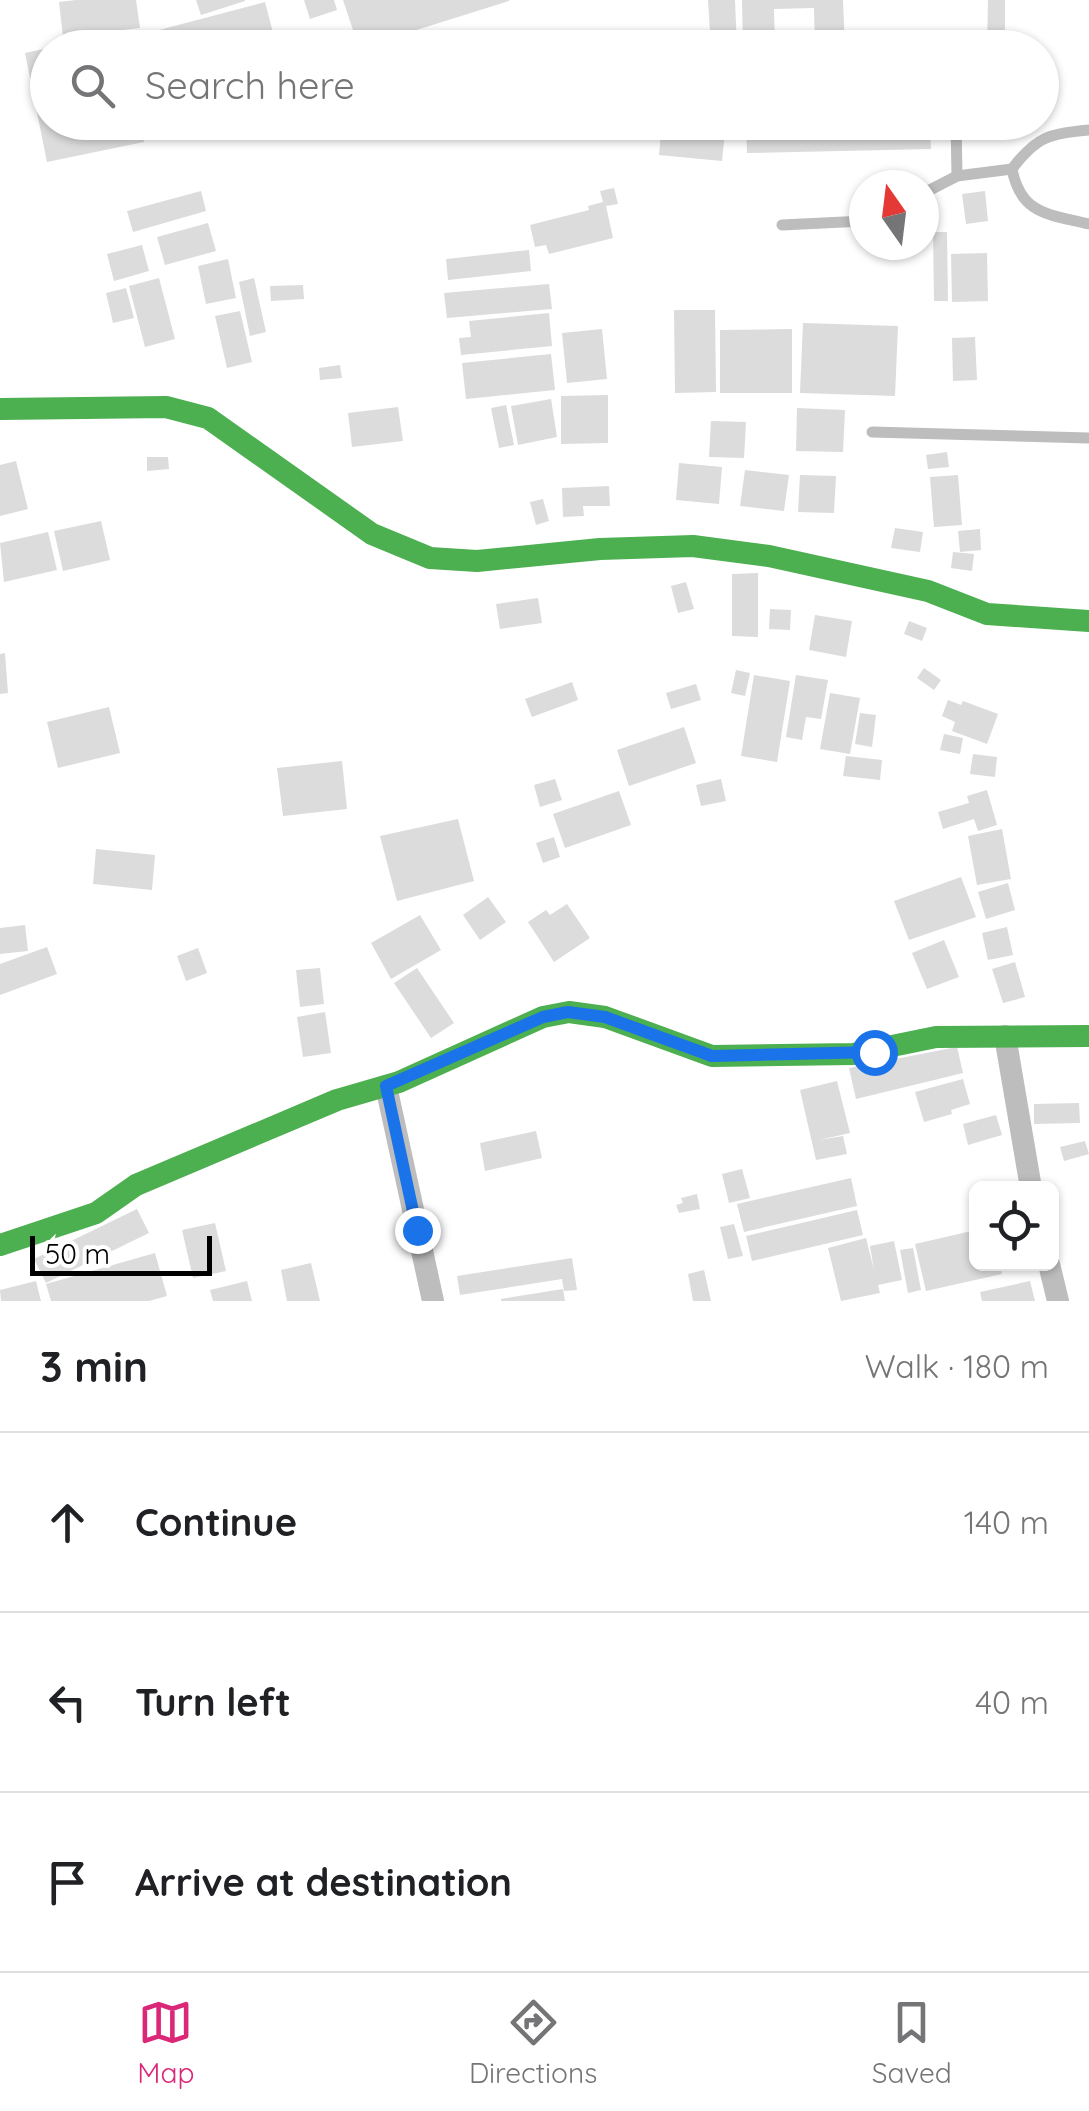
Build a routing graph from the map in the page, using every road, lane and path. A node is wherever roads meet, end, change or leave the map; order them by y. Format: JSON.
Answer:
{"nodes":[{"id":1,"x":1089,"y":130,"type":"edge"},
{"id":2,"x":1059,"y":133,"type":"edge"},
{"id":3,"x":956,"y":140,"type":"edge"},
{"id":4,"x":1039,"y":140,"type":"edge"},
{"id":5,"x":1012,"y":169,"type":"junction"},
{"id":6,"x":956,"y":176,"type":"junction"},
{"id":7,"x":939,"y":186,"type":"edge"},
{"id":8,"x":849,"y":222,"type":"edge"},
{"id":9,"x":1089,"y":224,"type":"edge"},
{"id":10,"x":782,"y":225,"type":"dead end"},
{"id":11,"x":0,"y":409,"type":"edge"},
{"id":12,"x":872,"y":432,"type":"dead end"},
{"id":13,"x":1089,"y":438,"type":"edge"},
{"id":14,"x":1089,"y":621,"type":"edge"},
{"id":15,"x":1005,"y":1036,"type":"junction"},
{"id":16,"x":1089,"y":1036,"type":"edge"},
{"id":17,"x":386,"y":1086,"type":"junction"},
{"id":18,"x":1030,"y":1181,"type":"edge"},
{"id":19,"x":0,"y":1245,"type":"edge"},
{"id":20,"x":1051,"y":1271,"type":"edge"},
{"id":21,"x":433,"y":1301,"type":"edge"},
{"id":22,"x":1058,"y":1301,"type":"edge"}],
"edges":[{"from":1,"to":2,"type":"lane"},
{"from":3,"to":6,"type":"lane"},
{"from":4,"to":5,"type":"lane"},
{"from":5,"to":6,"type":"lane"},
{"from":5,"to":9,"type":"lane"},
{"from":6,"to":7,"type":"lane"},
{"from":8,"to":10,"type":"lane"},
{"from":11,"to":14,"type":"street"},
{"from":12,"to":13,"type":"lane"},
{"from":15,"to":16,"type":"street"},
{"from":15,"to":17,"type":"street"},
{"from":15,"to":18,"type":"street"},
{"from":17,"to":19,"type":"street"},
{"from":17,"to":21,"type":"street"},
{"from":20,"to":22,"type":"street"}]}
